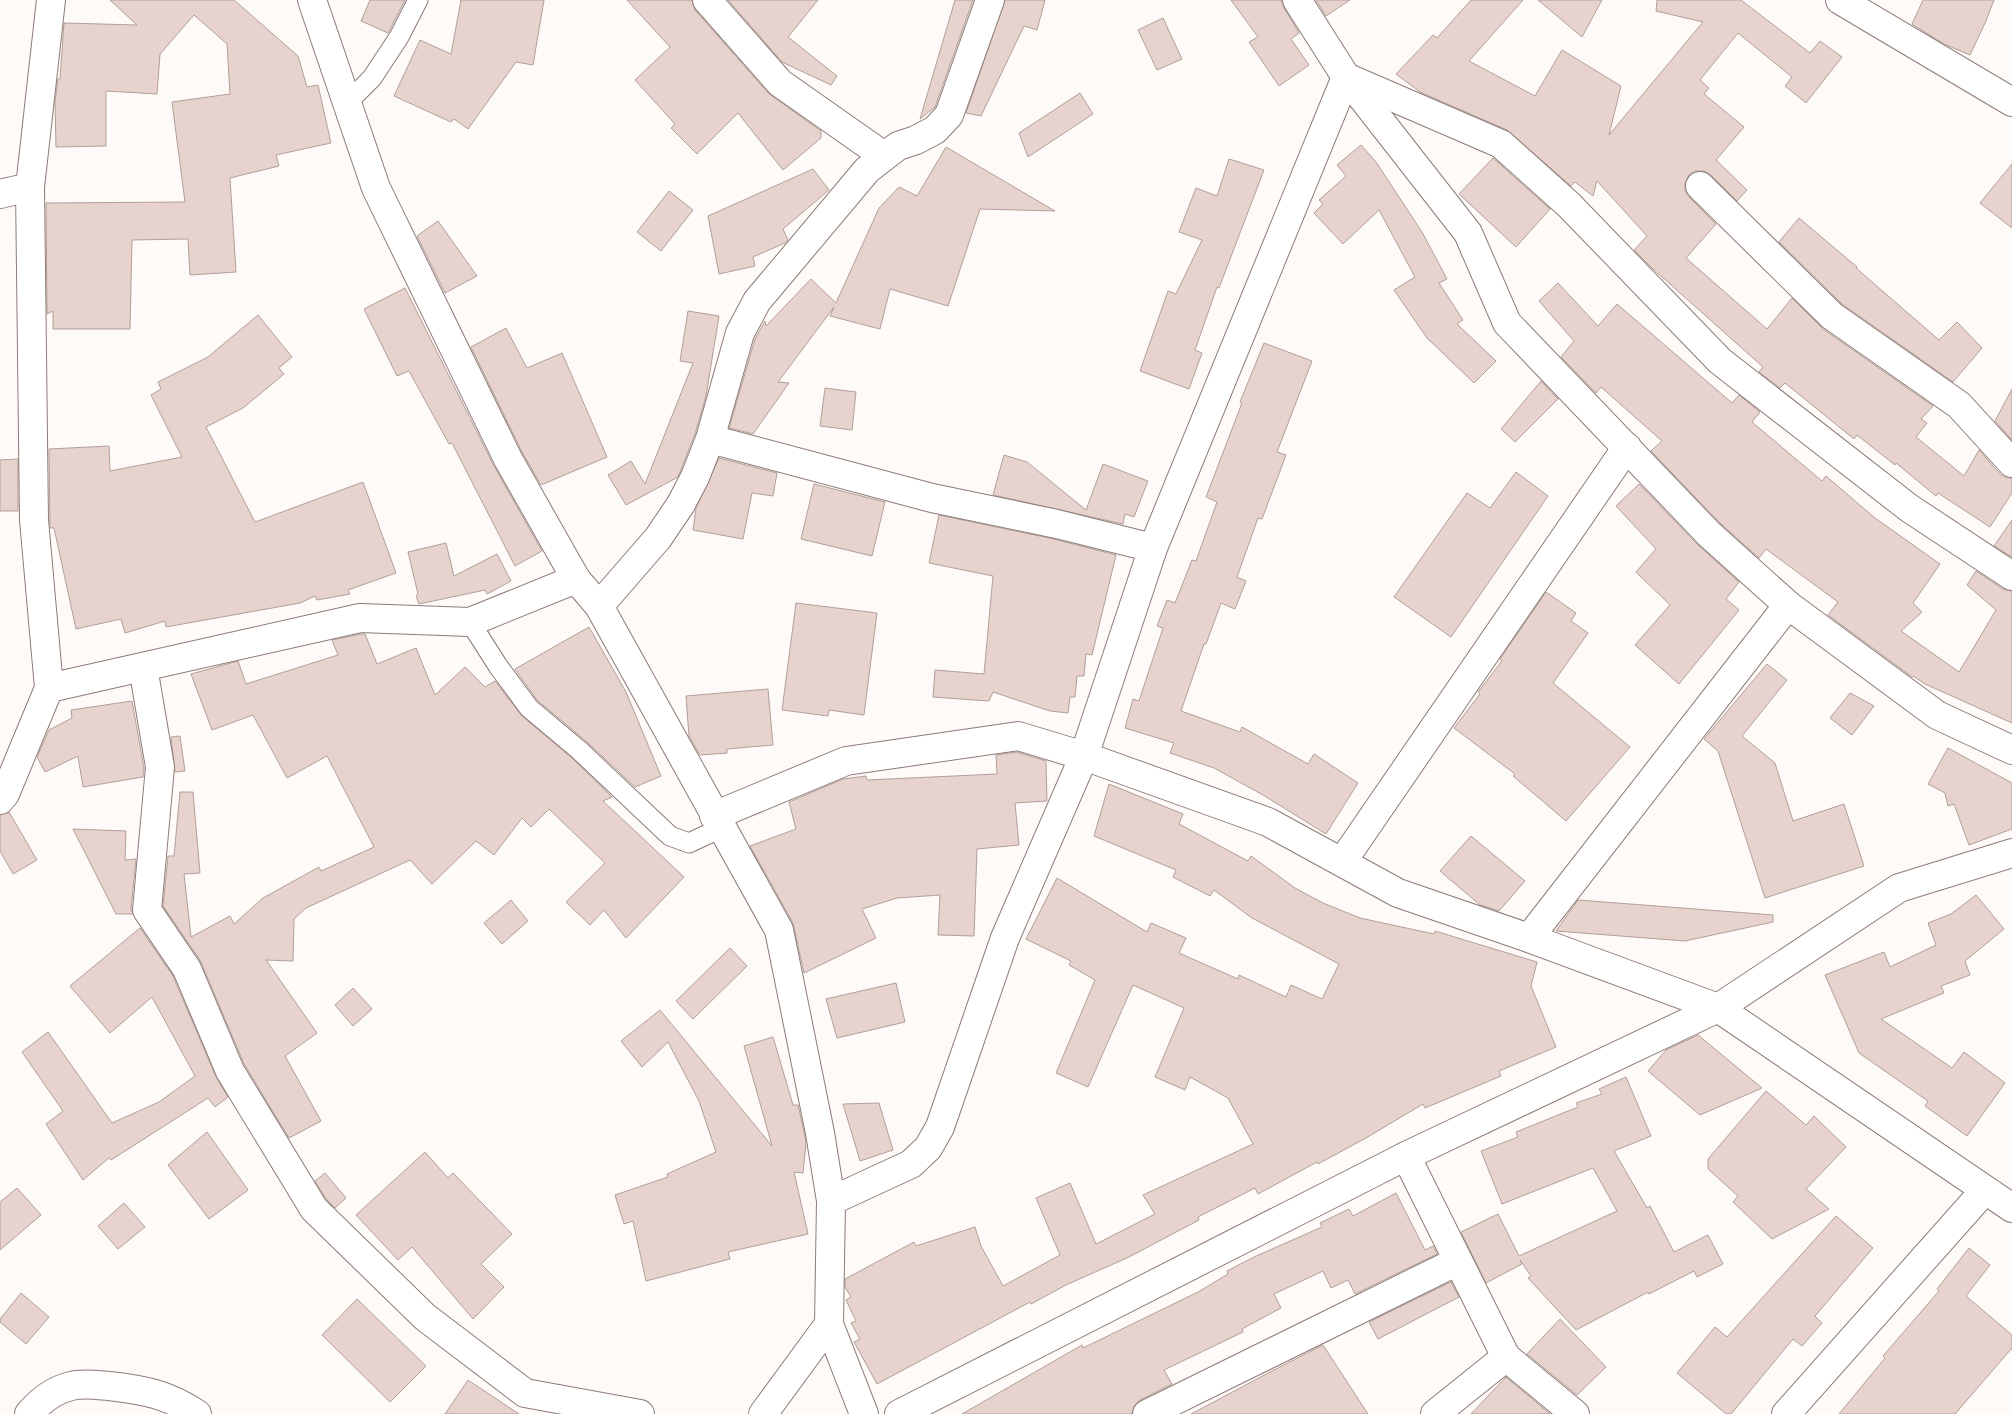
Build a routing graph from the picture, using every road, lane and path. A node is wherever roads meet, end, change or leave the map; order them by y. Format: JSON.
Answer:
{"nodes":[{"id":1,"x":51,"y":0,"type":"edge"},
{"id":2,"x":312,"y":0,"type":"edge"},
{"id":3,"x":418,"y":0,"type":"edge"},
{"id":4,"x":707,"y":0,"type":"edge"},
{"id":5,"x":990,"y":0,"type":"edge"},
{"id":6,"x":1297,"y":0,"type":"edge"},
{"id":7,"x":1840,"y":0,"type":"edge"},
{"id":8,"x":1346,"y":77,"type":"junction"},
{"id":9,"x":348,"y":102,"type":"junction"},
{"id":10,"x":2012,"y":102,"type":"edge"},
{"id":11,"x":884,"y":156,"type":"junction"},
{"id":12,"x":1700,"y":186,"type":"dead end"},
{"id":13,"x":30,"y":187,"type":"junction"},
{"id":14,"x":0,"y":194,"type":"edge"},
{"id":15,"x":710,"y":439,"type":"junction"},
{"id":16,"x":1626,"y":447,"type":"junction"},
{"id":17,"x":2012,"y":463,"type":"edge"},
{"id":18,"x":1154,"y":548,"type":"junction"},
{"id":19,"x":2012,"y":576,"type":"edge"},
{"id":20,"x":576,"y":579,"type":"junction"},
{"id":21,"x":1788,"y":604,"type":"junction"},
{"id":22,"x":600,"y":606,"type":"junction"},
{"id":23,"x":470,"y":622,"type":"junction"},
{"id":24,"x":143,"y":666,"type":"junction"},
{"id":25,"x":49,"y":688,"type":"junction"},
{"id":26,"x":2012,"y":750,"type":"edge"},
{"id":27,"x":1084,"y":756,"type":"junction"},
{"id":28,"x":0,"y":800,"type":"edge"},
{"id":29,"x":718,"y":822,"type":"junction"},
{"id":30,"x":2012,"y":853,"type":"edge"},
{"id":31,"x":1342,"y":862,"type":"junction"},
{"id":32,"x":1529,"y":938,"type":"junction"},
{"id":33,"x":1718,"y":1008,"type":"junction"},
{"id":34,"x":1406,"y":1156,"type":"junction"},
{"id":35,"x":1986,"y":1190,"type":"junction"},
{"id":36,"x":831,"y":1201,"type":"junction"},
{"id":37,"x":2012,"y":1208,"type":"edge"},
{"id":38,"x":1458,"y":1260,"type":"junction"},
{"id":39,"x":829,"y":1324,"type":"junction"},
{"id":40,"x":1506,"y":1357,"type":"junction"},
{"id":41,"x":29,"y":1414,"type":"edge"},
{"id":42,"x":197,"y":1414,"type":"edge"},
{"id":43,"x":640,"y":1414,"type":"edge"},
{"id":44,"x":763,"y":1414,"type":"edge"},
{"id":45,"x":864,"y":1414,"type":"edge"},
{"id":46,"x":899,"y":1414,"type":"edge"},
{"id":47,"x":1147,"y":1414,"type":"edge"},
{"id":48,"x":1435,"y":1414,"type":"edge"},
{"id":49,"x":1575,"y":1414,"type":"edge"},
{"id":50,"x":1786,"y":1414,"type":"edge"}],
"edges":[{"from":1,"to":13,"type":"street"},
{"from":2,"to":9,"type":"street"},
{"from":3,"to":9,"type":"lane"},
{"from":4,"to":11,"type":"street"},
{"from":5,"to":11,"type":"street"},
{"from":6,"to":8,"type":"street"},
{"from":7,"to":10,"type":"street"},
{"from":8,"to":16,"type":"street"},
{"from":8,"to":18,"type":"street"},
{"from":8,"to":19,"type":"street"},
{"from":9,"to":20,"type":"street"},
{"from":11,"to":15,"type":"street"},
{"from":12,"to":17,"type":"street"},
{"from":13,"to":14,"type":"street"},
{"from":13,"to":25,"type":"street"},
{"from":15,"to":18,"type":"street"},
{"from":15,"to":22,"type":"street"},
{"from":16,"to":21,"type":"street"},
{"from":16,"to":31,"type":"street"},
{"from":18,"to":27,"type":"street"},
{"from":20,"to":22,"type":"street"},
{"from":20,"to":23,"type":"street"},
{"from":21,"to":26,"type":"street"},
{"from":21,"to":32,"type":"street"},
{"from":22,"to":29,"type":"street"},
{"from":23,"to":24,"type":"street"},
{"from":23,"to":29,"type":"lane"},
{"from":24,"to":25,"type":"street"},
{"from":24,"to":43,"type":"street"},
{"from":25,"to":28,"type":"street"},
{"from":27,"to":29,"type":"street"},
{"from":27,"to":31,"type":"street"},
{"from":27,"to":36,"type":"street"},
{"from":29,"to":36,"type":"street"},
{"from":30,"to":33,"type":"street"},
{"from":31,"to":32,"type":"street"},
{"from":32,"to":33,"type":"street"},
{"from":33,"to":34,"type":"street"},
{"from":33,"to":35,"type":"street"},
{"from":34,"to":38,"type":"street"},
{"from":34,"to":46,"type":"street"},
{"from":35,"to":37,"type":"street"},
{"from":35,"to":50,"type":"street"},
{"from":36,"to":39,"type":"street"},
{"from":38,"to":40,"type":"street"},
{"from":38,"to":47,"type":"street"},
{"from":39,"to":44,"type":"street"},
{"from":39,"to":45,"type":"street"},
{"from":40,"to":48,"type":"street"},
{"from":40,"to":49,"type":"street"},
{"from":41,"to":42,"type":"street"}]}
